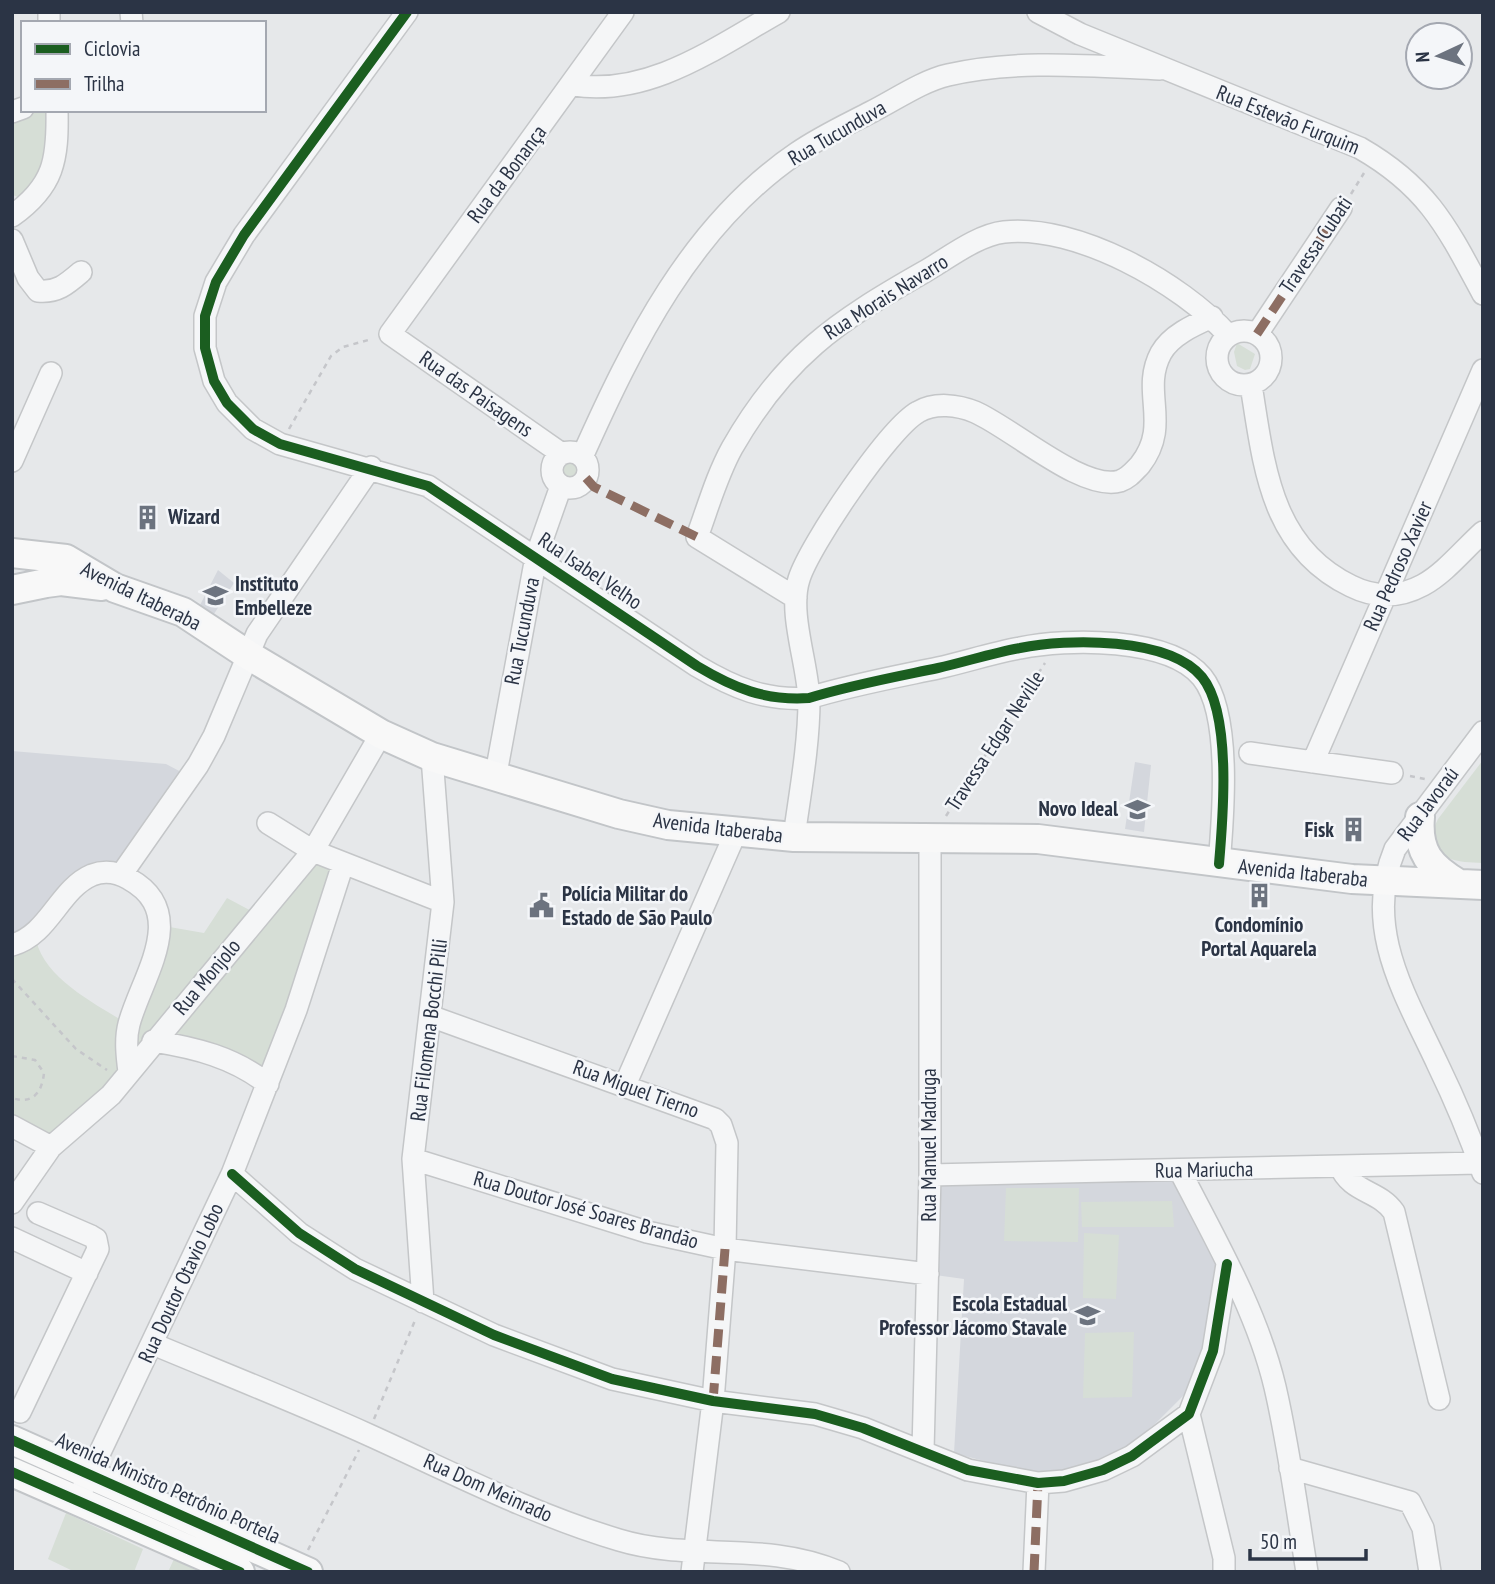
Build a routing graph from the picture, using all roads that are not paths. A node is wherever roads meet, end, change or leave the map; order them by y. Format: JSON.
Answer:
{"nodes":[{"id":1,"x":407,"y":12,"type":"edge"},
{"id":2,"x":623,"y":12,"type":"edge"},
{"id":3,"x":779,"y":12,"type":"edge"},
{"id":4,"x":1038,"y":12,"type":"edge"},
{"id":5,"x":1160,"y":68,"type":"junction"},
{"id":6,"x":573,"y":85,"type":"junction"},
{"id":7,"x":57,"y":112,"type":"edge"},
{"id":8,"x":1341,"y":208,"type":"road end"},
{"id":9,"x":12,"y":216,"type":"edge"},
{"id":10,"x":12,"y":240,"type":"edge"},
{"id":11,"x":81,"y":272,"type":"dead end"},
{"id":12,"x":1483,"y":294,"type":"edge"},
{"id":13,"x":1212,"y":317,"type":"junction"},
{"id":14,"x":390,"y":334,"type":"joint"},
{"id":15,"x":1257,"y":334,"type":"junction"},
{"id":16,"x":1228,"y":335,"type":"junction"},
{"id":17,"x":1483,"y":370,"type":"edge"},
{"id":18,"x":51,"y":373,"type":"dead end"},
{"id":19,"x":1251,"y":385,"type":"junction"},
{"id":20,"x":572,"y":455,"type":"junction"},
{"id":21,"x":12,"y":461,"type":"edge"},
{"id":22,"x":371,"y":467,"type":"junction"},
{"id":23,"x":561,"y":486,"type":"junction"},
{"id":24,"x":1483,"y":532,"type":"edge"},
{"id":25,"x":12,"y":553,"type":"edge"},
{"id":26,"x":536,"y":557,"type":"junction"},
{"id":27,"x":66,"y":559,"type":"junction"},
{"id":28,"x":46,"y":583,"type":"junction"},
{"id":29,"x":115,"y":588,"type":"junction"},
{"id":30,"x":12,"y":590,"type":"edge"},
{"id":31,"x":1384,"y":596,"type":"junction"},
{"id":32,"x":796,"y":598,"type":"junction"},
{"id":33,"x":248,"y":655,"type":"junction"},
{"id":34,"x":809,"y":698,"type":"junction"},
{"id":35,"x":1483,"y":732,"type":"edge"},
{"id":36,"x":381,"y":734,"type":"junction"},
{"id":37,"x":1250,"y":753,"type":"dead end"},
{"id":38,"x":432,"y":757,"type":"junction"},
{"id":39,"x":1313,"y":762,"type":"junction"},
{"id":40,"x":1392,"y":773,"type":"road end"},
{"id":41,"x":495,"y":779,"type":"junction"},
{"id":42,"x":1420,"y":817,"type":"junction"},
{"id":43,"x":268,"y":823,"type":"dead end"},
{"id":44,"x":736,"y":832,"type":"junction"},
{"id":45,"x":794,"y":837,"type":"junction"},
{"id":46,"x":930,"y":839,"type":"junction"},
{"id":47,"x":313,"y":851,"type":"junction"},
{"id":48,"x":343,"y":864,"type":"junction"},
{"id":49,"x":1219,"y":864,"type":"junction"},
{"id":50,"x":121,"y":875,"type":"junction"},
{"id":51,"x":1385,"y":882,"type":"junction"},
{"id":52,"x":1471,"y":885,"type":"edge"},
{"id":53,"x":443,"y":902,"type":"junction"},
{"id":54,"x":12,"y":945,"type":"edge"},
{"id":55,"x":430,"y":1016,"type":"junction"},
{"id":56,"x":153,"y":1041,"type":"junction"},
{"id":57,"x":123,"y":1079,"type":"junction"},
{"id":58,"x":268,"y":1084,"type":"junction"},
{"id":59,"x":625,"y":1085,"type":"junction"},
{"id":60,"x":12,"y":1126,"type":"edge"},
{"id":61,"x":51,"y":1147,"type":"junction"},
{"id":62,"x":413,"y":1159,"type":"junction"},
{"id":63,"x":1340,"y":1166,"type":"junction"},
{"id":64,"x":1481,"y":1168,"type":"edge"},
{"id":65,"x":1180,"y":1171,"type":"junction"},
{"id":66,"x":232,"y":1174,"type":"junction"},
{"id":67,"x":929,"y":1175,"type":"junction"},
{"id":68,"x":12,"y":1203,"type":"edge"},
{"id":69,"x":38,"y":1213,"type":"dead end"},
{"id":70,"x":12,"y":1238,"type":"edge"},
{"id":71,"x":725,"y":1249,"type":"junction"},
{"id":72,"x":1227,"y":1264,"type":"junction"},
{"id":73,"x":87,"y":1273,"type":"junction"},
{"id":74,"x":928,"y":1275,"type":"junction"},
{"id":75,"x":423,"y":1302,"type":"junction"},
{"id":76,"x":153,"y":1344,"type":"junction"},
{"id":77,"x":1439,"y":1399,"type":"dead end"},
{"id":78,"x":713,"y":1401,"type":"junction"},
{"id":79,"x":20,"y":1412,"type":"dead end"},
{"id":80,"x":1189,"y":1414,"type":"junction"},
{"id":81,"x":12,"y":1440,"type":"edge"},
{"id":82,"x":923,"y":1451,"type":"junction"},
{"id":83,"x":1290,"y":1468,"type":"junction"},
{"id":84,"x":12,"y":1472,"type":"edge"},
{"id":85,"x":90,"y":1474,"type":"junction"},
{"id":86,"x":1038,"y":1483,"type":"junction"},
{"id":87,"x":78,"y":1500,"type":"junction"},
{"id":88,"x":694,"y":1550,"type":"junction"},
{"id":89,"x":303,"y":1570,"type":"edge"},
{"id":90,"x":240,"y":1572,"type":"edge"},
{"id":91,"x":692,"y":1572,"type":"edge"},
{"id":92,"x":839,"y":1572,"type":"edge"},
{"id":93,"x":1034,"y":1572,"type":"edge"},
{"id":94,"x":1224,"y":1572,"type":"edge"},
{"id":95,"x":1307,"y":1572,"type":"edge"},
{"id":96,"x":1430,"y":1572,"type":"edge"}],
"edges":[{"from":1,"to":22,"type":"street","name":"Rua Isabel Velho"},
{"from":2,"to":6,"type":"street","name":"Rua da Bonança"},
{"from":3,"to":6,"type":"street"},
{"from":4,"to":5,"type":"street","name":"Rua Estevão Furquim"},
{"from":5,"to":12,"type":"street","name":"Rua Estevão Furquim"},
{"from":5,"to":20,"type":"street","name":"Rua Tucunduva"},
{"from":6,"to":14,"type":"street","name":"Rua da Bonança"},
{"from":7,"to":9,"type":"street"},
{"from":8,"to":15,"type":"street","name":"Travessa Cubati"},
{"from":10,"to":11,"type":"street"},
{"from":13,"to":16,"type":"street","name":"Rua Morais Navarro"},
{"from":13,"to":32,"type":"street"},
{"from":13,"to":32,"type":"street","name":"Rua Morais Navarro"},
{"from":14,"to":20,"type":"street","name":"Rua das Paisagens"},
{"from":15,"to":16,"type":"street"},
{"from":15,"to":19,"type":"street"},
{"from":16,"to":19,"type":"street"},
{"from":17,"to":31,"type":"street","name":"Rua Pedroso Xavier"},
{"from":18,"to":21,"type":"street"},
{"from":19,"to":31,"type":"street"},
{"from":20,"to":23,"type":"street"},
{"from":20,"to":23,"type":"street"},
{"from":22,"to":26,"type":"street","name":"Rua Isabel Velho"},
{"from":22,"to":33,"type":"street"},
{"from":23,"to":26,"type":"street","name":"Rua Tucunduva"},
{"from":24,"to":31,"type":"street"},
{"from":25,"to":27,"type":"main road","name":"Avenida Itaberaba"},
{"from":26,"to":34,"type":"street","name":"Rua Isabel Velho"},
{"from":26,"to":41,"type":"street","name":"Rua Tucunduva"},
{"from":27,"to":28,"type":"main road"},
{"from":27,"to":29,"type":"main road","name":"Avenida Itaberaba"},
{"from":28,"to":29,"type":"main road"},
{"from":28,"to":30,"type":"main road"},
{"from":29,"to":33,"type":"main road","name":"Avenida Itaberaba"},
{"from":31,"to":39,"type":"street","name":"Rua Pedroso Xavier"},
{"from":32,"to":34,"type":"street"},
{"from":33,"to":36,"type":"main road","name":"Avenida Itaberaba"},
{"from":33,"to":50,"type":"street"},
{"from":34,"to":45,"type":"street"},
{"from":34,"to":49,"type":"street","name":"Rua Isabel Velho"},
{"from":35,"to":42,"type":"street","name":"Rua Javoraú"},
{"from":36,"to":38,"type":"main road","name":"Avenida Itaberaba"},
{"from":36,"to":47,"type":"street","name":"Rua Monjolo"},
{"from":37,"to":39,"type":"street"},
{"from":38,"to":41,"type":"main road","name":"Avenida Itaberaba"},
{"from":38,"to":53,"type":"street","name":"Rua Filomena Bocchi Pilli"},
{"from":39,"to":40,"type":"street"},
{"from":41,"to":44,"type":"main road","name":"Avenida Itaberaba"},
{"from":42,"to":51,"type":"street","name":"Rua Javoraú"},
{"from":42,"to":52,"type":"main road"},
{"from":43,"to":47,"type":"street"},
{"from":44,"to":45,"type":"main road","name":"Avenida Itaberaba"},
{"from":44,"to":59,"type":"street"},
{"from":45,"to":46,"type":"main road","name":"Avenida Itaberaba"},
{"from":46,"to":49,"type":"main road","name":"Avenida Itaberaba"},
{"from":46,"to":67,"type":"street","name":"Rua Manuel Madruga"},
{"from":47,"to":48,"type":"street"},
{"from":47,"to":56,"type":"street","name":"Rua Monjolo"},
{"from":48,"to":53,"type":"street"},
{"from":48,"to":58,"type":"street","name":"Rua Doutor Otavio Lobo"},
{"from":49,"to":51,"type":"main road","name":"Avenida Itaberaba"},
{"from":50,"to":54,"type":"street"},
{"from":50,"to":57,"type":"street"},
{"from":51,"to":52,"type":"main road","name":"Avenida Itaberaba"},
{"from":51,"to":64,"type":"street","name":"Rua Javoraú"},
{"from":53,"to":55,"type":"street","name":"Rua Filomena Bocchi Pilli"},
{"from":55,"to":59,"type":"street","name":"Rua Miguel Tierno"},
{"from":55,"to":62,"type":"street","name":"Rua Filomena Bocchi Pilli"},
{"from":56,"to":57,"type":"street","name":"Rua Monjolo"},
{"from":56,"to":58,"type":"street"},
{"from":57,"to":61,"type":"street","name":"Rua Monjolo"},
{"from":58,"to":66,"type":"street","name":"Rua Doutor Otavio Lobo"},
{"from":59,"to":71,"type":"street","name":"Rua Miguel Tierno"},
{"from":60,"to":61,"type":"street"},
{"from":61,"to":68,"type":"street","name":"Rua Monjolo"},
{"from":62,"to":71,"type":"street","name":"Rua Doutor José Soares Brandão"},
{"from":62,"to":75,"type":"street","name":"Rua Filomena Bocchi Pilli"},
{"from":63,"to":64,"type":"street","name":"Rua Mariucha"},
{"from":63,"to":65,"type":"street","name":"Rua Mariucha"},
{"from":63,"to":77,"type":"street"},
{"from":65,"to":67,"type":"street","name":"Rua Mariucha"},
{"from":65,"to":72,"type":"street"},
{"from":66,"to":75,"type":"street"},
{"from":66,"to":76,"type":"street","name":"Rua Doutor Otavio Lobo"},
{"from":67,"to":74,"type":"street","name":"Rua Manuel Madruga"},
{"from":69,"to":73,"type":"street"},
{"from":70,"to":73,"type":"street"},
{"from":71,"to":74,"type":"street","name":"Rua Doutor José Soares Brandão"},
{"from":71,"to":78,"type":"street","name":"Rua Miguel Tierno"},
{"from":72,"to":80,"type":"street"},
{"from":72,"to":83,"type":"street"},
{"from":73,"to":79,"type":"street"},
{"from":74,"to":82,"type":"street","name":"Rua Manuel Madruga"},
{"from":75,"to":78,"type":"street"},
{"from":76,"to":85,"type":"street","name":"Rua Doutor Otavio Lobo"},
{"from":76,"to":88,"type":"street","name":"Rua Dom Meinrado"},
{"from":78,"to":82,"type":"street"},
{"from":78,"to":88,"type":"street","name":"Rua Miguel Tierno"},
{"from":80,"to":86,"type":"street"},
{"from":80,"to":94,"type":"street"},
{"from":81,"to":85,"type":"main road","name":"Avenida Ministro Petrônio Portela"},
{"from":82,"to":86,"type":"street"},
{"from":83,"to":95,"type":"street"},
{"from":83,"to":96,"type":"street"},
{"from":84,"to":87,"type":"main road"},
{"from":85,"to":87,"type":"street","name":"Rua Doutor Otavio Lobo"},
{"from":85,"to":89,"type":"main road","name":"Avenida Ministro Petrônio Portela"},
{"from":86,"to":93,"type":"street"},
{"from":87,"to":90,"type":"main road"},
{"from":88,"to":91,"type":"street","name":"Rua Miguel Tierno"},
{"from":88,"to":92,"type":"street","name":"Rua Dom Meinrado"}]}
